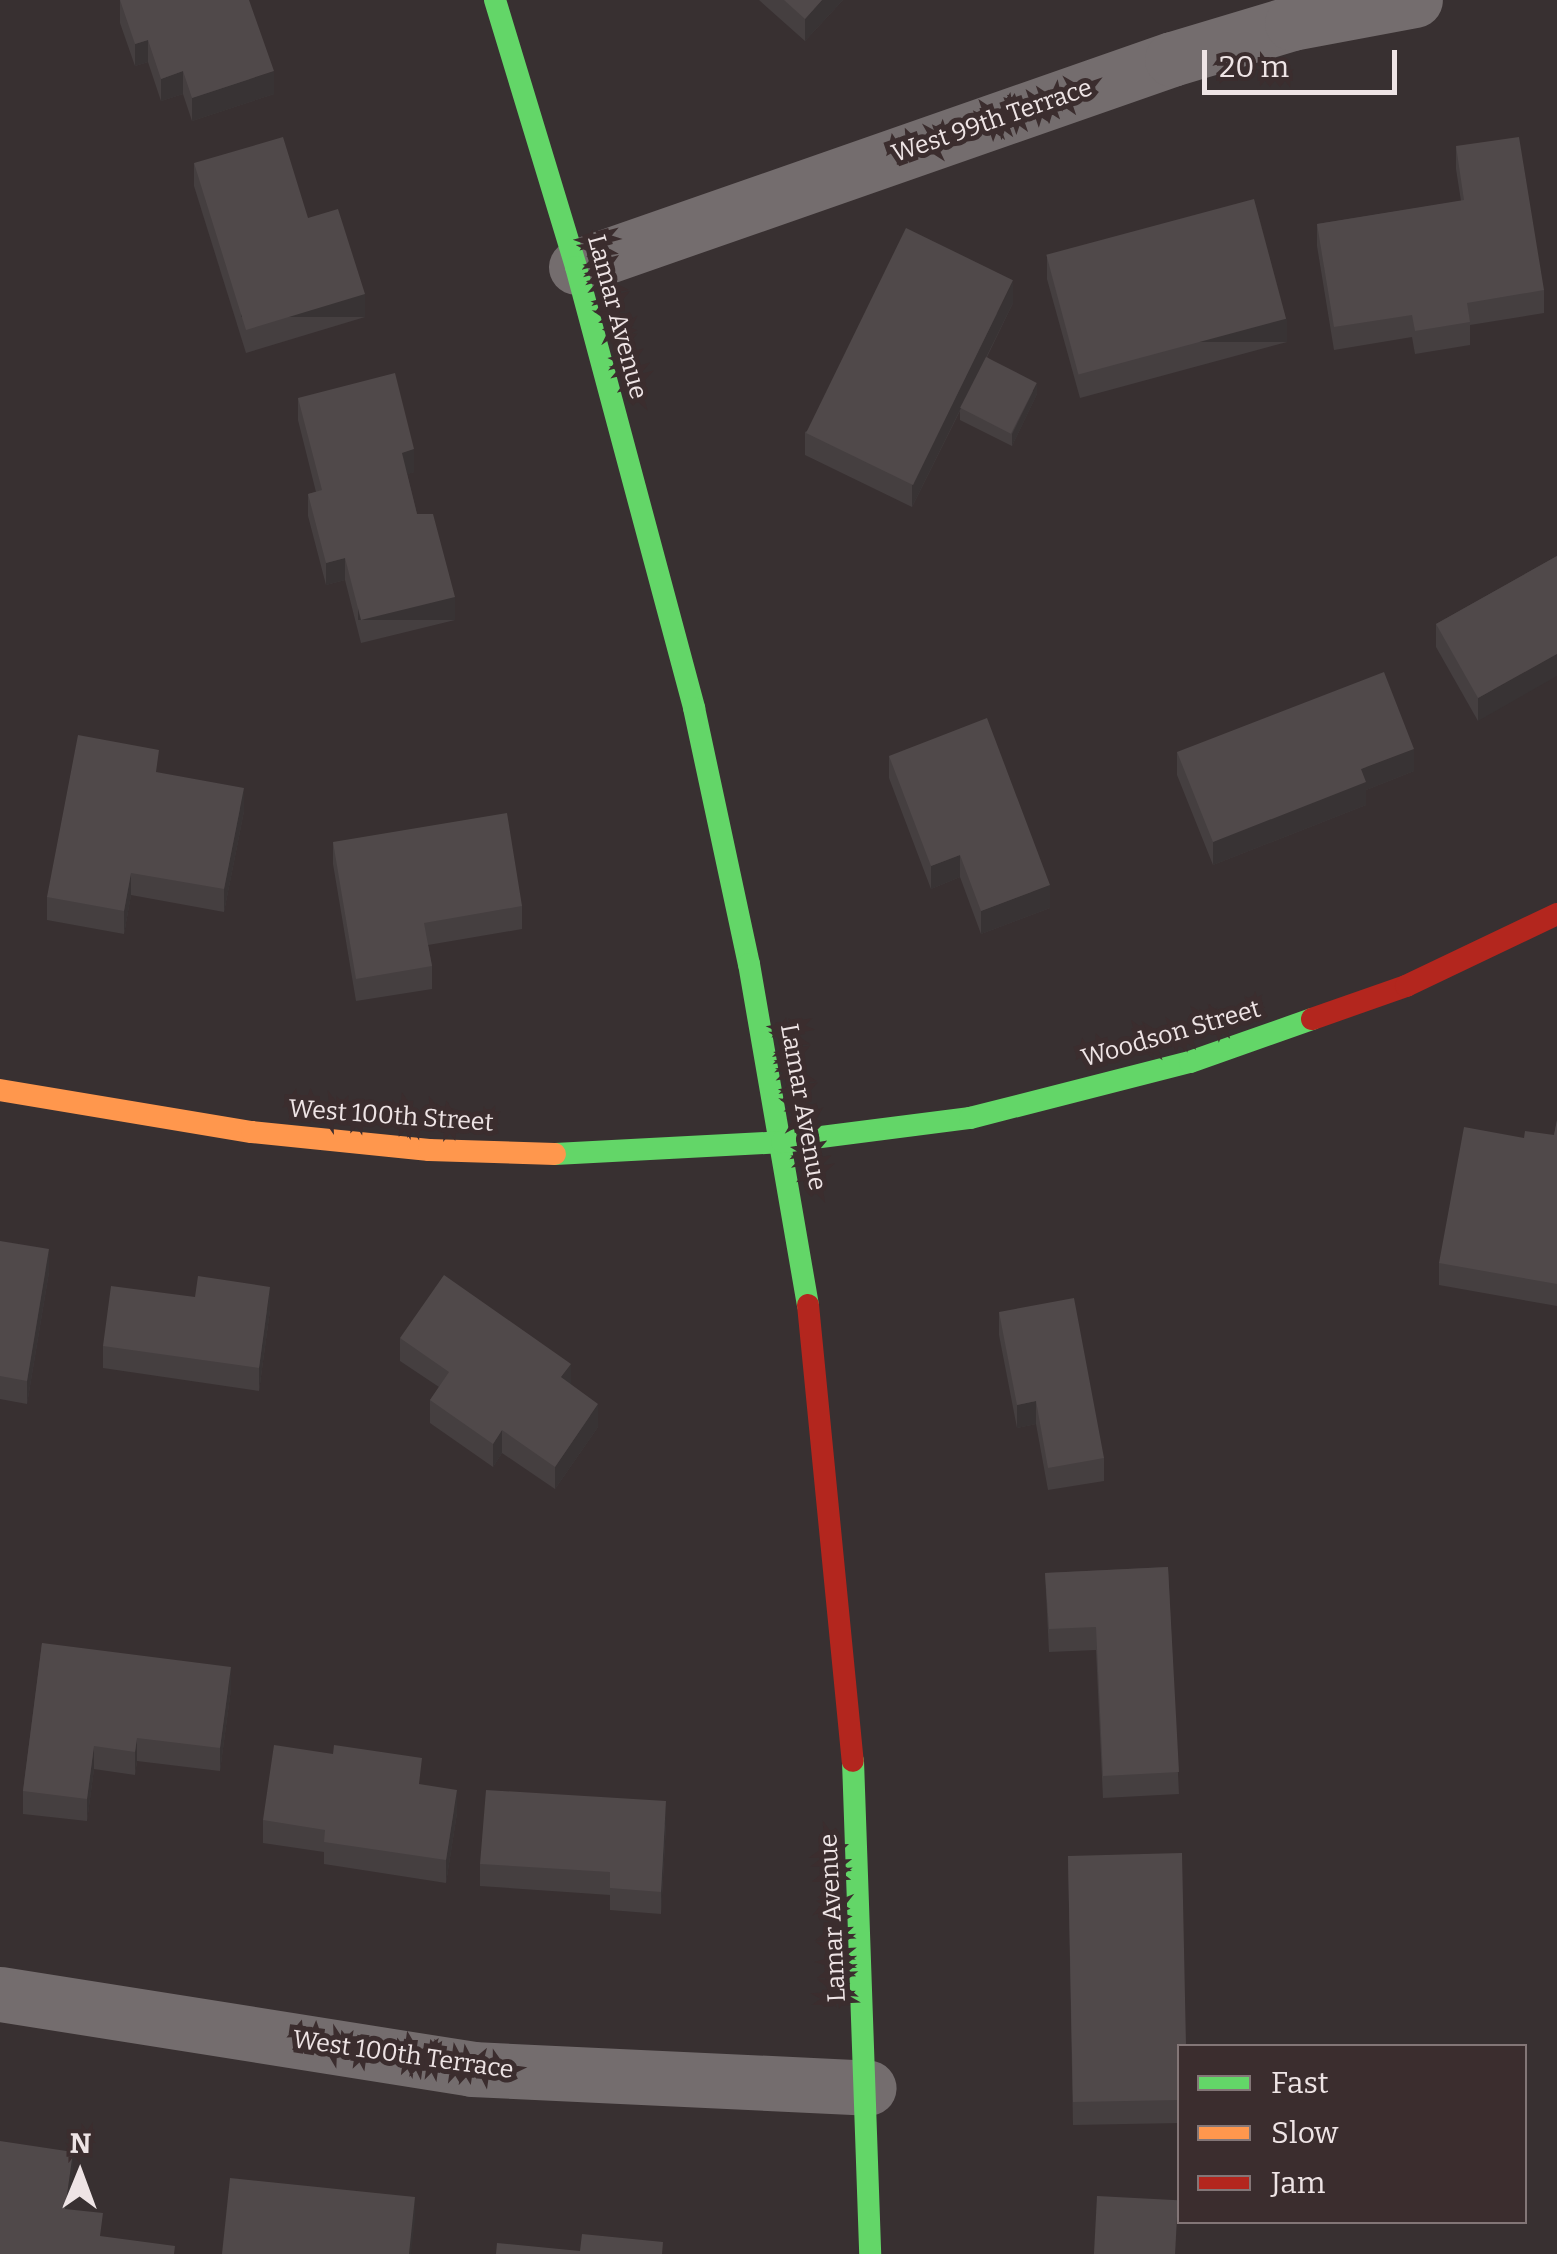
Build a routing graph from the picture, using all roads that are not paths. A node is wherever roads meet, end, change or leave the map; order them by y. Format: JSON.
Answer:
{"nodes":[{"id":1,"x":495,"y":0,"type":"edge"},
{"id":2,"x":1415,"y":0,"type":"edge"},
{"id":3,"x":576,"y":267,"type":"junction"},
{"id":4,"x":1557,"y":914,"type":"edge"},
{"id":5,"x":0,"y":1090,"type":"edge"},
{"id":6,"x":782,"y":1142,"type":"junction"},
{"id":7,"x":0,"y":1994,"type":"edge"},
{"id":8,"x":870,"y":2088,"type":"junction"},
{"id":9,"x":870,"y":2254,"type":"edge"}],
"edges":[{"from":1,"to":3,"type":"street","name":"Lamar Avenue"},
{"from":2,"to":3,"type":"street","name":"West 99th Terrace"},
{"from":3,"to":6,"type":"street","name":"Lamar Avenue"},
{"from":4,"to":6,"type":"street","name":"Woodson Street"},
{"from":5,"to":6,"type":"street","name":"West 100th Street"},
{"from":6,"to":8,"type":"street","name":"Lamar Avenue"},
{"from":7,"to":8,"type":"street","name":"West 100th Terrace"},
{"from":8,"to":9,"type":"street","name":"Lamar Avenue"}]}
